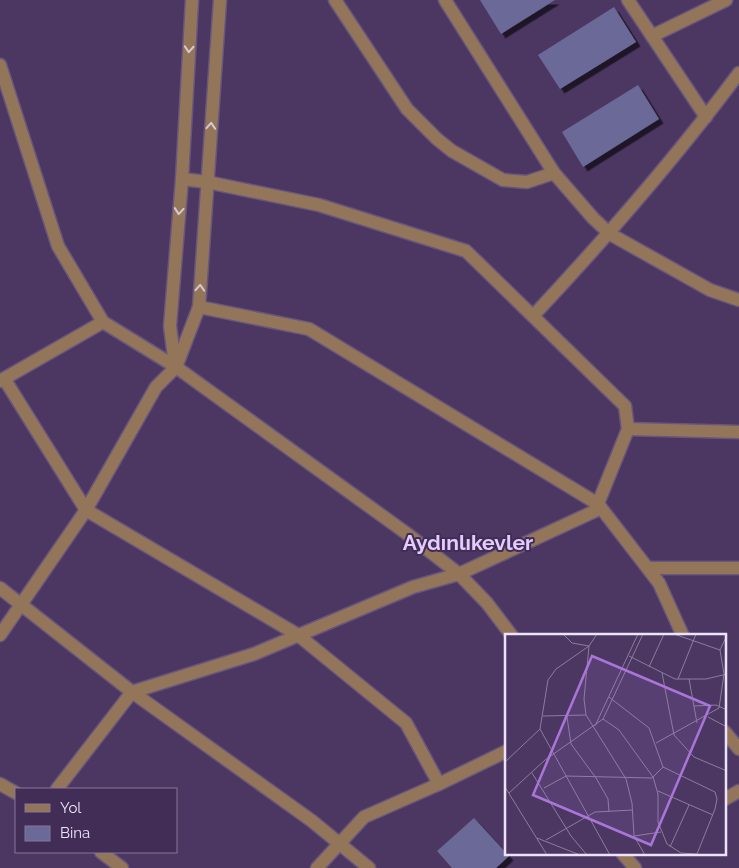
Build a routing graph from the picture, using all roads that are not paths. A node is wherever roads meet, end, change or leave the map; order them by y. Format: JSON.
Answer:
{"nodes":[{"id":1,"x":192,"y":0,"type":"edge"},
{"id":2,"x":220,"y":0,"type":"edge"},
{"id":3,"x":335,"y":0,"type":"edge"},
{"id":4,"x":445,"y":0,"type":"edge"},
{"id":5,"x":628,"y":0,"type":"edge"},
{"id":6,"x":726,"y":0,"type":"edge"},
{"id":7,"x":652,"y":36,"type":"junction"},
{"id":8,"x":0,"y":65,"type":"edge"},
{"id":9,"x":739,"y":73,"type":"edge"},
{"id":10,"x":706,"y":117,"type":"junction"},
{"id":11,"x":554,"y":173,"type":"junction"},
{"id":12,"x":182,"y":179,"type":"junction"},
{"id":13,"x":207,"y":182,"type":"junction"},
{"id":14,"x":610,"y":234,"type":"junction"},
{"id":15,"x":739,"y":300,"type":"edge"},
{"id":16,"x":199,"y":308,"type":"junction"},
{"id":17,"x":533,"y":316,"type":"junction"},
{"id":18,"x":103,"y":322,"type":"junction"},
{"id":19,"x":176,"y":367,"type":"junction"},
{"id":20,"x":2,"y":381,"type":"edge"},
{"id":21,"x":628,"y":428,"type":"junction"},
{"id":22,"x":739,"y":432,"type":"edge"},
{"id":23,"x":598,"y":504,"type":"junction"},
{"id":24,"x":86,"y":510,"type":"junction"},
{"id":25,"x":648,"y":568,"type":"junction"},
{"id":26,"x":739,"y":568,"type":"edge"},
{"id":27,"x":459,"y":574,"type":"junction"},
{"id":28,"x":0,"y":588,"type":"edge"},
{"id":29,"x":20,"y":604,"type":"junction"},
{"id":30,"x":510,"y":634,"type":"edge"},
{"id":31,"x":682,"y":634,"type":"edge"},
{"id":32,"x":0,"y":635,"type":"edge"},
{"id":33,"x":298,"y":635,"type":"junction"},
{"id":34,"x":132,"y":692,"type":"junction"},
{"id":35,"x":726,"y":733,"type":"edge"},
{"id":36,"x":739,"y":749,"type":"edge"},
{"id":37,"x":505,"y":751,"type":"edge"},
{"id":38,"x":0,"y":784,"type":"edge"},
{"id":39,"x":439,"y":784,"type":"junction"},
{"id":40,"x":58,"y":788,"type":"edge"},
{"id":41,"x":739,"y":791,"type":"edge"},
{"id":42,"x":15,"y":792,"type":"edge"},
{"id":43,"x":726,"y":798,"type":"edge"},
{"id":44,"x":338,"y":843,"type":"junction"},
{"id":45,"x":102,"y":853,"type":"edge"},
{"id":46,"x":627,"y":856,"type":"edge"},
{"id":47,"x":122,"y":868,"type":"edge"},
{"id":48,"x":317,"y":868,"type":"edge"},
{"id":49,"x":369,"y":868,"type":"edge"},
{"id":50,"x":635,"y":868,"type":"edge"}],
"edges":[{"from":1,"to":12,"type":"street","one_way":true},
{"from":13,"to":2,"type":"street","one_way":true},
{"from":3,"to":11,"type":"street"},
{"from":4,"to":11,"type":"street"},
{"from":5,"to":7,"type":"street"},
{"from":6,"to":7,"type":"street"},
{"from":7,"to":10,"type":"street"},
{"from":8,"to":18,"type":"street"},
{"from":9,"to":10,"type":"street"},
{"from":10,"to":14,"type":"street"},
{"from":11,"to":14,"type":"street"},
{"from":12,"to":13,"type":"street"},
{"from":12,"to":19,"type":"street","one_way":true},
{"from":16,"to":13,"type":"street","one_way":true},
{"from":13,"to":17,"type":"street"},
{"from":14,"to":15,"type":"street"},
{"from":14,"to":17,"type":"street"},
{"from":16,"to":19,"type":"street"},
{"from":16,"to":23,"type":"street"},
{"from":17,"to":21,"type":"street"},
{"from":18,"to":19,"type":"street"},
{"from":18,"to":20,"type":"street"},
{"from":19,"to":24,"type":"street"},
{"from":19,"to":27,"type":"street"},
{"from":20,"to":24,"type":"street"},
{"from":21,"to":22,"type":"street"},
{"from":21,"to":23,"type":"street"},
{"from":23,"to":25,"type":"street"},
{"from":23,"to":27,"type":"street"},
{"from":24,"to":29,"type":"street"},
{"from":24,"to":33,"type":"street"},
{"from":25,"to":26,"type":"street"},
{"from":25,"to":31,"type":"street"},
{"from":27,"to":30,"type":"street"},
{"from":27,"to":33,"type":"street"},
{"from":28,"to":29,"type":"street"},
{"from":29,"to":32,"type":"street"},
{"from":29,"to":34,"type":"street"},
{"from":33,"to":34,"type":"street"},
{"from":33,"to":39,"type":"street"},
{"from":34,"to":40,"type":"street"},
{"from":34,"to":44,"type":"street"},
{"from":35,"to":36,"type":"street"},
{"from":37,"to":39,"type":"street"},
{"from":38,"to":42,"type":"street"},
{"from":39,"to":44,"type":"street"},
{"from":41,"to":43,"type":"street"},
{"from":44,"to":48,"type":"street"},
{"from":44,"to":49,"type":"street"},
{"from":45,"to":47,"type":"street"},
{"from":46,"to":50,"type":"street"}]}
